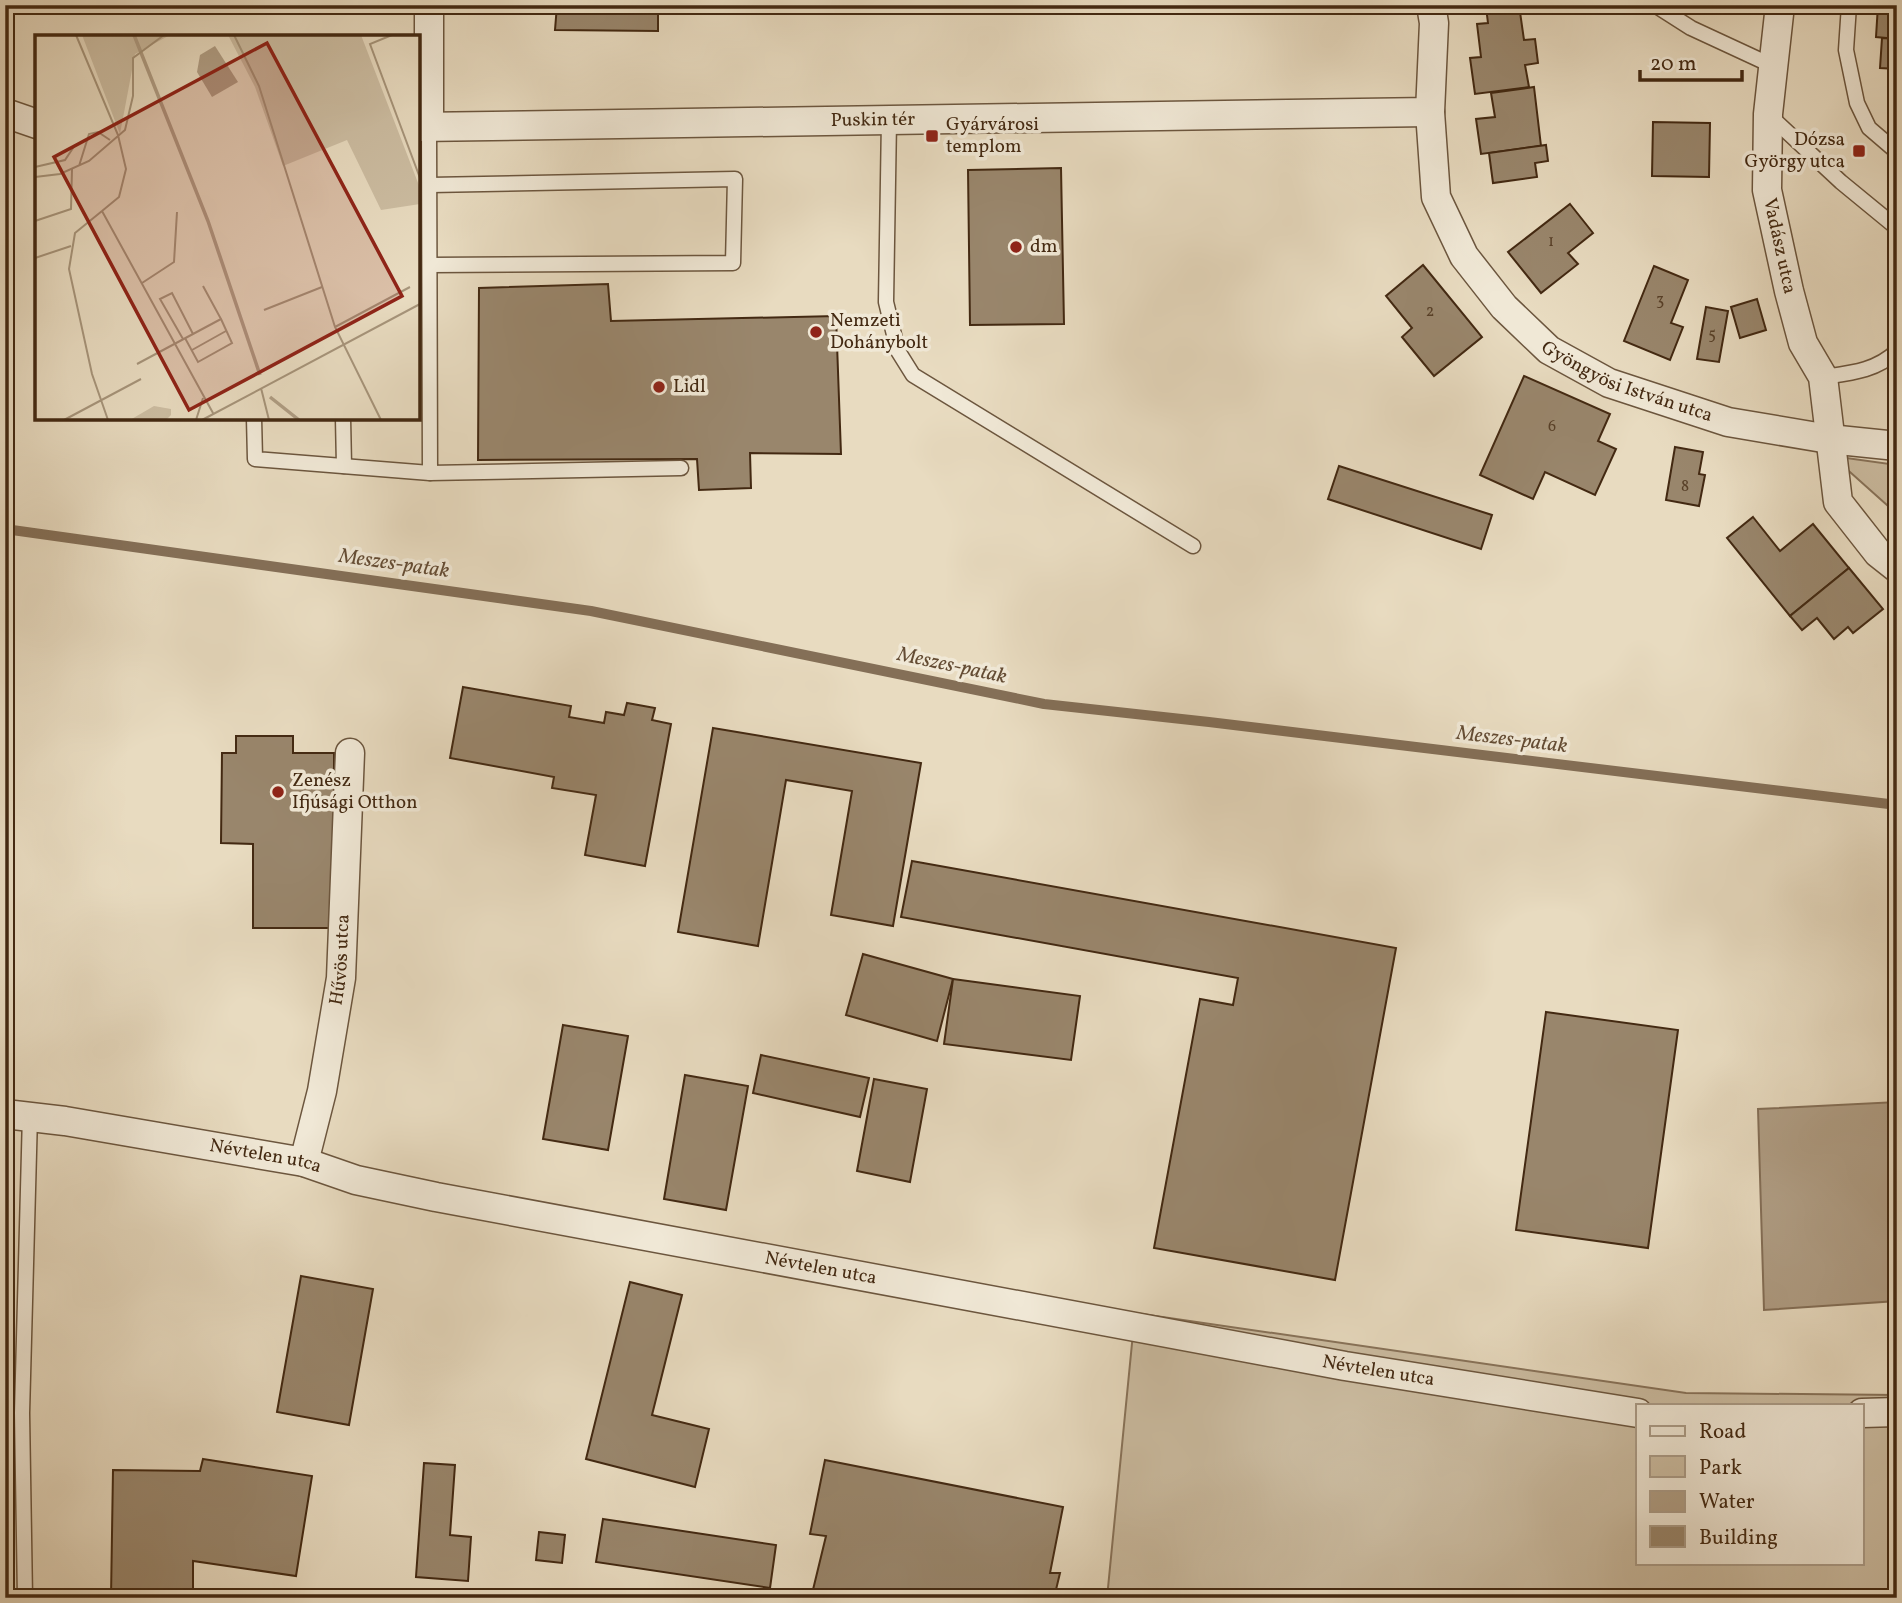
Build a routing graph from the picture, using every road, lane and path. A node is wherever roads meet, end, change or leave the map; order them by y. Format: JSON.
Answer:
{"nodes":[{"id":1,"x":429,"y":5,"type":"edge"},
{"id":2,"x":1431,"y":5,"type":"edge"},
{"id":3,"x":1655,"y":5,"type":"edge"},
{"id":4,"x":1780,"y":5,"type":"edge"},
{"id":5,"x":1849,"y":5,"type":"edge"},
{"id":6,"x":1773,"y":66,"type":"junction"},
{"id":7,"x":1430,"y":112,"type":"junction"},
{"id":8,"x":5,"y":113,"type":"edge"},
{"id":9,"x":1768,"y":114,"type":"junction"},
{"id":10,"x":889,"y":120,"type":"junction"},
{"id":11,"x":35,"y":123,"type":"edge"},
{"id":12,"x":424,"y":127,"type":"edge"},
{"id":13,"x":5,"y":133,"type":"edge"},
{"id":14,"x":35,"y":133,"type":"edge"},
{"id":15,"x":1897,"y":152,"type":"edge"},
{"id":16,"x":430,"y":185,"type":"junction"},
{"id":17,"x":424,"y":202,"type":"edge"},
{"id":18,"x":1897,"y":228,"type":"edge"},
{"id":19,"x":430,"y":265,"type":"junction"},
{"id":20,"x":1897,"y":351,"type":"edge"},
{"id":21,"x":1823,"y":377,"type":"junction"},
{"id":22,"x":254,"y":420,"type":"edge"},
{"id":23,"x":343,"y":420,"type":"edge"},
{"id":24,"x":1829,"y":439,"type":"junction"},
{"id":25,"x":1897,"y":446,"type":"edge"},
{"id":26,"x":344,"y":466,"type":"junction"},
{"id":27,"x":681,"y":468,"type":"dead end"},
{"id":28,"x":430,"y":474,"type":"junction"},
{"id":29,"x":1193,"y":546,"type":"dead end"},
{"id":30,"x":1897,"y":568,"type":"edge"},
{"id":31,"x":350,"y":753,"type":"dead end"},
{"id":32,"x":18,"y":1115,"type":"edge"},
{"id":33,"x":303,"y":1162,"type":"junction"},
{"id":34,"x":1897,"y":1412,"type":"edge"},
{"id":35,"x":1636,"y":1413,"type":"edge"},
{"id":36,"x":1864,"y":1413,"type":"edge"},
{"id":37,"x":25,"y":1598,"type":"edge"}],
"edges":[{"from":1,"to":12,"type":"street"},
{"from":2,"to":7,"type":"street"},
{"from":3,"to":6,"type":"lane"},
{"from":4,"to":6,"type":"street","name":"Vadász utca"},
{"from":5,"to":15,"type":"lane"},
{"from":6,"to":9,"type":"street","name":"Vadász utca"},
{"from":7,"to":10,"type":"street","name":"Puskin tér"},
{"from":7,"to":24,"type":"street","name":"Gyöngyösi István utca"},
{"from":8,"to":11,"type":"street"},
{"from":9,"to":18,"type":"lane"},
{"from":9,"to":21,"type":"street","name":"Vadász utca"},
{"from":10,"to":12,"type":"street","name":"Puskin tér"},
{"from":10,"to":29,"type":"lane"},
{"from":12,"to":16,"type":"lane"},
{"from":13,"to":14,"type":"street"},
{"from":16,"to":17,"type":"lane"},
{"from":16,"to":19,"type":"lane"},
{"from":17,"to":19,"type":"lane"},
{"from":19,"to":28,"type":"lane"},
{"from":20,"to":21,"type":"lane"},
{"from":21,"to":24,"type":"street","name":"Vadász utca"},
{"from":22,"to":26,"type":"lane"},
{"from":23,"to":26,"type":"lane"},
{"from":24,"to":25,"type":"street"},
{"from":24,"to":30,"type":"street"},
{"from":26,"to":28,"type":"lane"},
{"from":27,"to":28,"type":"lane"},
{"from":31,"to":33,"type":"street","name":"Hűvös utca"},
{"from":32,"to":33,"type":"street","name":"Névtelen utca"},
{"from":32,"to":37,"type":"lane"},
{"from":33,"to":35,"type":"street","name":"Névtelen utca"},
{"from":34,"to":36,"type":"street"}]}
